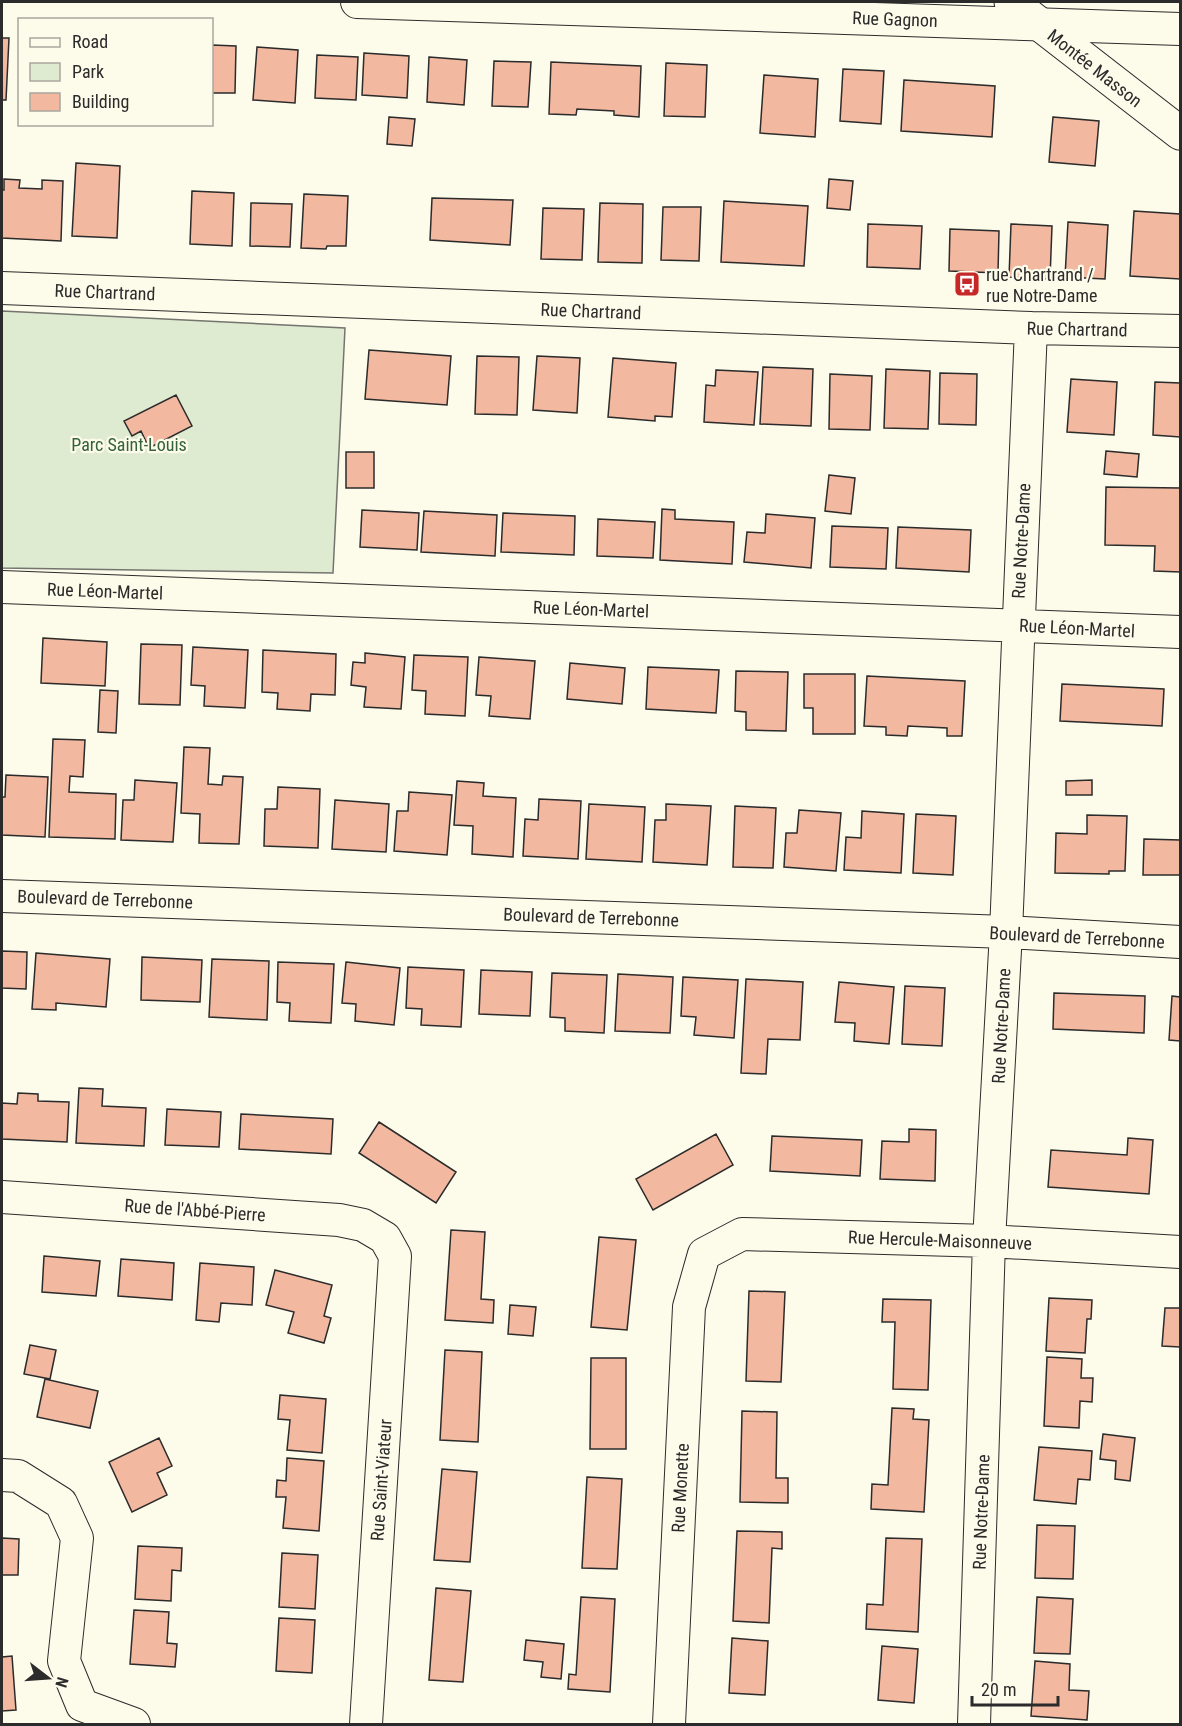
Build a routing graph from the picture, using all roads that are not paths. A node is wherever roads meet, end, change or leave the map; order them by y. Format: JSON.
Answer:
{"nodes":[{"id":1,"x":357,"y":2,"type":"edge"},
{"id":2,"x":1011,"y":2,"type":"edge"},
{"id":3,"x":1038,"y":24,"type":"junction"},
{"id":4,"x":1180,"y":29,"type":"edge"},
{"id":5,"x":1180,"y":133,"type":"edge"},
{"id":6,"x":2,"y":288,"type":"edge"},
{"id":7,"x":1031,"y":328,"type":"junction"},
{"id":8,"x":1180,"y":331,"type":"edge"},
{"id":9,"x":2,"y":587,"type":"edge"},
{"id":10,"x":1017,"y":625,"type":"junction"},
{"id":11,"x":1180,"y":632,"type":"edge"},
{"id":12,"x":2,"y":896,"type":"edge"},
{"id":13,"x":1006,"y":932,"type":"junction"},
{"id":14,"x":1180,"y":942,"type":"edge"},
{"id":15,"x":2,"y":1197,"type":"edge"},
{"id":16,"x":385,"y":1238,"type":"joint"},
{"id":17,"x":989,"y":1241,"type":"junction"},
{"id":18,"x":1180,"y":1252,"type":"edge"},
{"id":19,"x":704,"y":1254,"type":"joint"},
{"id":20,"x":2,"y":1475,"type":"edge"},
{"id":21,"x":134,"y":1725,"type":"edge"},
{"id":22,"x":366,"y":1725,"type":"edge"},
{"id":23,"x":669,"y":1725,"type":"edge"},
{"id":24,"x":974,"y":1725,"type":"edge"}],
"edges":[{"from":1,"to":3,"type":"street","name":"Rue Gagnon"},
{"from":2,"to":3,"type":"main road","name":"Montée Masson"},
{"from":3,"to":4,"type":"street","name":"Rue Gagnon"},
{"from":3,"to":5,"type":"main road","name":"Montée Masson"},
{"from":6,"to":7,"type":"street","name":"Rue Chartrand"},
{"from":7,"to":8,"type":"street","name":"Rue Chartrand"},
{"from":7,"to":10,"type":"street","name":"Rue Notre-Dame"},
{"from":9,"to":10,"type":"street","name":"Rue Léon-Martel"},
{"from":10,"to":11,"type":"street","name":"Rue Léon-Martel"},
{"from":10,"to":13,"type":"street","name":"Rue Notre-Dame"},
{"from":12,"to":13,"type":"street","name":"Boulevard de Terrebonne"},
{"from":13,"to":14,"type":"street","name":"Boulevard de Terrebonne"},
{"from":13,"to":17,"type":"street","name":"Rue Notre-Dame"},
{"from":15,"to":16,"type":"street","name":"Rue de l'Abbé-Pierre"},
{"from":16,"to":22,"type":"street","name":"Rue Saint-Viateur"},
{"from":17,"to":18,"type":"street","name":"Rue Hercule-Maisonneuve"},
{"from":17,"to":19,"type":"street","name":"Rue Hercule-Maisonneuve"},
{"from":17,"to":24,"type":"street","name":"Rue Notre-Dame"},
{"from":19,"to":23,"type":"street","name":"Rue Monette"},
{"from":20,"to":21,"type":"street"}]}
